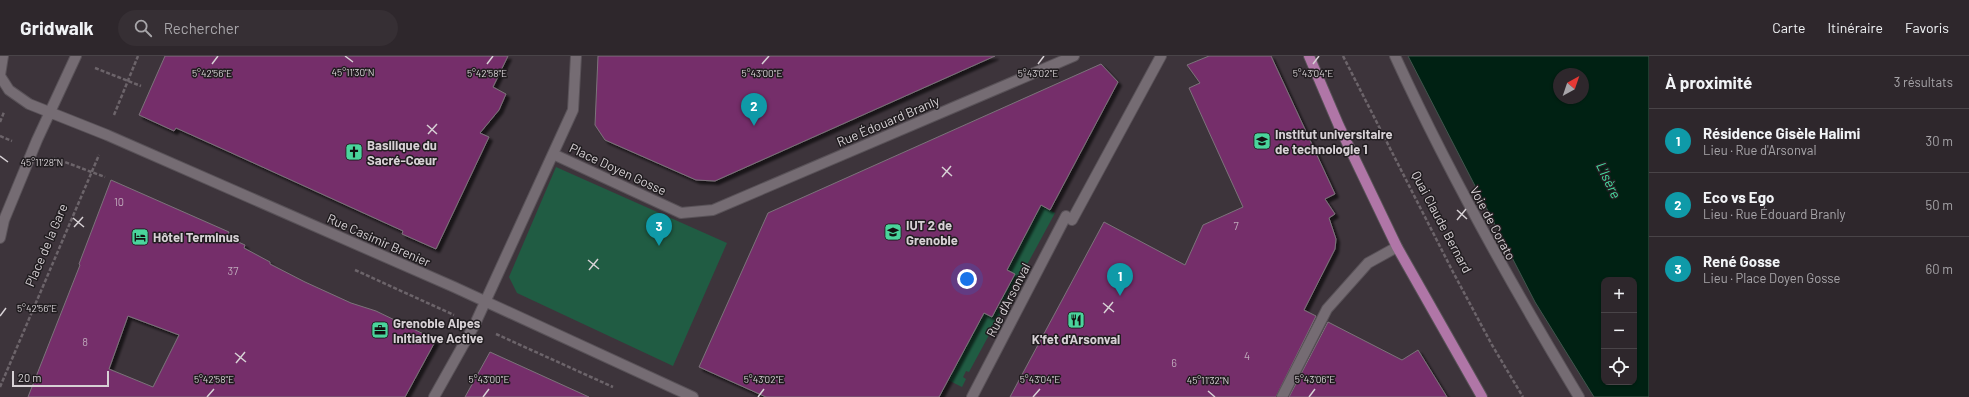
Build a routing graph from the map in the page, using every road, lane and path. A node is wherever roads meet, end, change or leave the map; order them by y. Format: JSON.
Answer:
{"nodes":[{"id":1,"x":3,"y":56,"type":"edge"},
{"id":2,"x":138,"y":56,"type":"edge"},
{"id":3,"x":576,"y":56,"type":"edge"},
{"id":4,"x":1074,"y":56,"type":"edge"},
{"id":5,"x":1161,"y":56,"type":"edge"},
{"id":6,"x":1309,"y":56,"type":"edge"},
{"id":7,"x":1343,"y":56,"type":"edge"},
{"id":8,"x":1395,"y":56,"type":"edge"},
{"id":9,"x":75,"y":58,"type":"edge"},
{"id":10,"x":0,"y":76,"type":"edge"},
{"id":11,"x":128,"y":80,"type":"junction"},
{"id":12,"x":141,"y":86,"type":"dead end"},
{"id":13,"x":51,"y":113,"type":"junction"},
{"id":14,"x":107,"y":135,"type":"junction"},
{"id":15,"x":100,"y":154,"type":"junction"},
{"id":16,"x":553,"y":154,"type":"junction"},
{"id":17,"x":106,"y":157,"type":"dead end"},
{"id":18,"x":712,"y":210,"type":"joint"},
{"id":19,"x":0,"y":238,"type":"edge"},
{"id":20,"x":1397,"y":247,"type":"junction"},
{"id":21,"x":350,"y":268,"type":"dead end"},
{"id":22,"x":485,"y":301,"type":"junction"},
{"id":23,"x":475,"y":324,"type":"junction"},
{"id":24,"x":0,"y":387,"type":"edge"},
{"id":25,"x":618,"y":389,"type":"dead end"},
{"id":26,"x":434,"y":397,"type":"edge"},
{"id":27,"x":693,"y":397,"type":"edge"},
{"id":28,"x":972,"y":397,"type":"edge"},
{"id":29,"x":1282,"y":397,"type":"edge"},
{"id":30,"x":1482,"y":397,"type":"edge"},
{"id":31,"x":1523,"y":397,"type":"edge"},
{"id":32,"x":1579,"y":397,"type":"edge"}],
"edges":[{"from":1,"to":10,"type":"street"},
{"from":2,"to":11,"type":"path","name":"Place de la Gare"},
{"from":3,"to":16,"type":"street"},
{"from":4,"to":18,"type":"street","name":"Rue Édouard Branly"},
{"from":5,"to":28,"type":"street","name":"Rue d'Arsonval"},
{"from":6,"to":20,"type":"main road"},
{"from":7,"to":31,"type":"path","name":"Quai Claude Bernard"},
{"from":8,"to":32,"type":"street","name":"Voie de Corato"},
{"from":9,"to":11,"type":"path"},
{"from":9,"to":13,"type":"street"},
{"from":10,"to":13,"type":"street","name":"Rue Casimir Brenier"},
{"from":11,"to":12,"type":"path"},
{"from":11,"to":14,"type":"path","name":"Place de la Gare"},
{"from":13,"to":14,"type":"street","name":"Rue Casimir Brenier"},
{"from":13,"to":19,"type":"street"},
{"from":14,"to":15,"type":"path","name":"Place de la Gare"},
{"from":14,"to":22,"type":"street","name":"Rue Casimir Brenier"},
{"from":15,"to":17,"type":"path"},
{"from":15,"to":24,"type":"path","name":"Place de la Gare"},
{"from":16,"to":18,"type":"street","name":"Place Doyen Gosse"},
{"from":16,"to":22,"type":"street","name":"Place Doyen Gosse"},
{"from":20,"to":29,"type":"street"},
{"from":20,"to":30,"type":"main road"},
{"from":21,"to":23,"type":"path"},
{"from":22,"to":23,"type":"street","name":"Place Doyen Gosse"},
{"from":22,"to":27,"type":"street","name":"Rue Casimir Brenier"},
{"from":23,"to":25,"type":"path"},
{"from":23,"to":26,"type":"street","name":"Place Doyen Gosse"}]}
